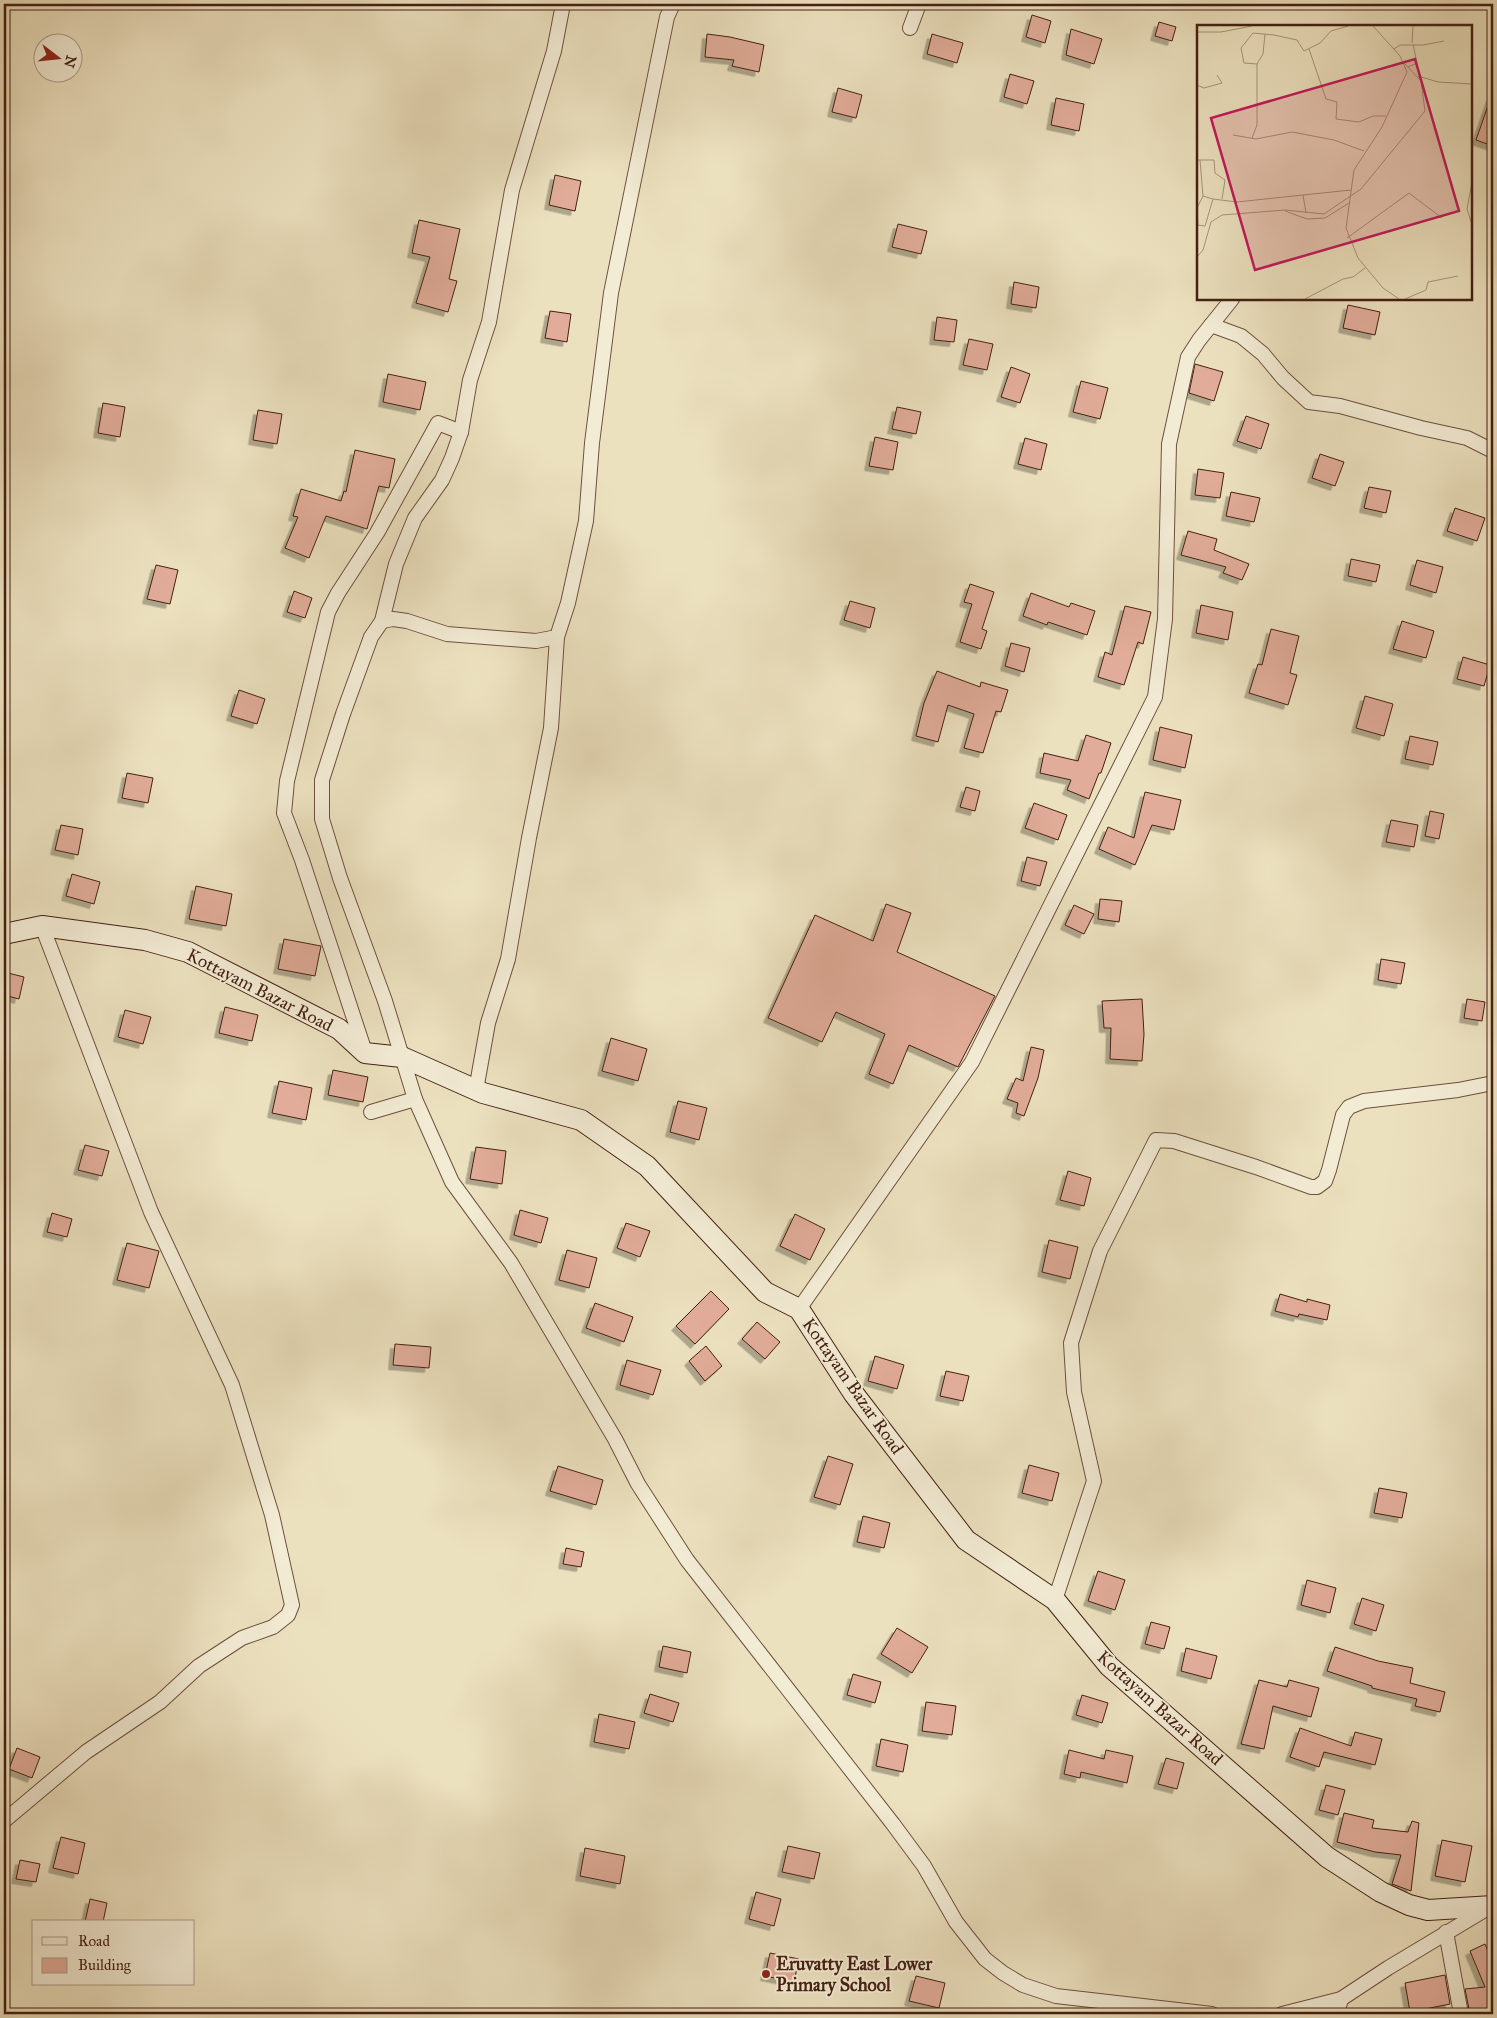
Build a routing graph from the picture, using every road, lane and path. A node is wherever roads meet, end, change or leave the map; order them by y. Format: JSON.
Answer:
{"nodes":[{"id":1,"x":563,"y":4,"type":"edge"},
{"id":2,"x":673,"y":4,"type":"edge"},
{"id":3,"x":919,"y":4,"type":"edge"},
{"id":4,"x":910,"y":28,"type":"dead end"},
{"id":5,"x":1231,"y":300,"type":"edge"},
{"id":6,"x":1211,"y":325,"type":"junction"},
{"id":7,"x":461,"y":432,"type":"junction"},
{"id":8,"x":1493,"y":451,"type":"edge"},
{"id":9,"x":382,"y":620,"type":"junction"},
{"id":10,"x":557,"y":637,"type":"junction"},
{"id":11,"x":42,"y":926,"type":"junction"},
{"id":12,"x":4,"y":934,"type":"edge"},
{"id":13,"x":365,"y":1052,"type":"junction"},
{"id":14,"x":399,"y":1057,"type":"junction"},
{"id":15,"x":1493,"y":1082,"type":"edge"},
{"id":16,"x":476,"y":1090,"type":"junction"},
{"id":17,"x":415,"y":1099,"type":"junction"},
{"id":18,"x":372,"y":1112,"type":"dead end"},
{"id":19,"x":799,"y":1309,"type":"junction"},
{"id":20,"x":1055,"y":1600,"type":"junction"},
{"id":21,"x":4,"y":1821,"type":"edge"},
{"id":22,"x":1492,"y":1906,"type":"edge"},
{"id":23,"x":1446,"y":1932,"type":"junction"},
{"id":24,"x":1341,"y":1999,"type":"junction"},
{"id":25,"x":1212,"y":2014,"type":"edge"},
{"id":26,"x":1282,"y":2014,"type":"edge"},
{"id":27,"x":1337,"y":2014,"type":"edge"},
{"id":28,"x":1460,"y":2014,"type":"edge"}],
"edges":[{"from":1,"to":7,"type":"street"},
{"from":2,"to":10,"type":"street"},
{"from":3,"to":4,"type":"street"},
{"from":5,"to":6,"type":"street"},
{"from":6,"to":8,"type":"street"},
{"from":6,"to":19,"type":"street"},
{"from":7,"to":9,"type":"street"},
{"from":7,"to":13,"type":"street"},
{"from":9,"to":10,"type":"street"},
{"from":9,"to":14,"type":"street"},
{"from":10,"to":16,"type":"street"},
{"from":11,"to":12,"type":"main road","name":"Kottayam Bazar Road"},
{"from":11,"to":13,"type":"main road","name":"Kottayam Bazar Road"},
{"from":11,"to":21,"type":"street"},
{"from":13,"to":14,"type":"main road","name":"Kottayam Bazar Road"},
{"from":14,"to":16,"type":"main road","name":"Kottayam Bazar Road"},
{"from":14,"to":17,"type":"street"},
{"from":15,"to":20,"type":"street"},
{"from":16,"to":19,"type":"main road","name":"Kottayam Bazar Road"},
{"from":17,"to":18,"type":"street"},
{"from":17,"to":25,"type":"street"},
{"from":19,"to":20,"type":"main road","name":"Kottayam Bazar Road"},
{"from":20,"to":22,"type":"main road","name":"Kottayam Bazar Road"},
{"from":22,"to":23,"type":"street"},
{"from":23,"to":24,"type":"street"},
{"from":23,"to":28,"type":"street"},
{"from":24,"to":26,"type":"street"},
{"from":24,"to":27,"type":"street"}]}
